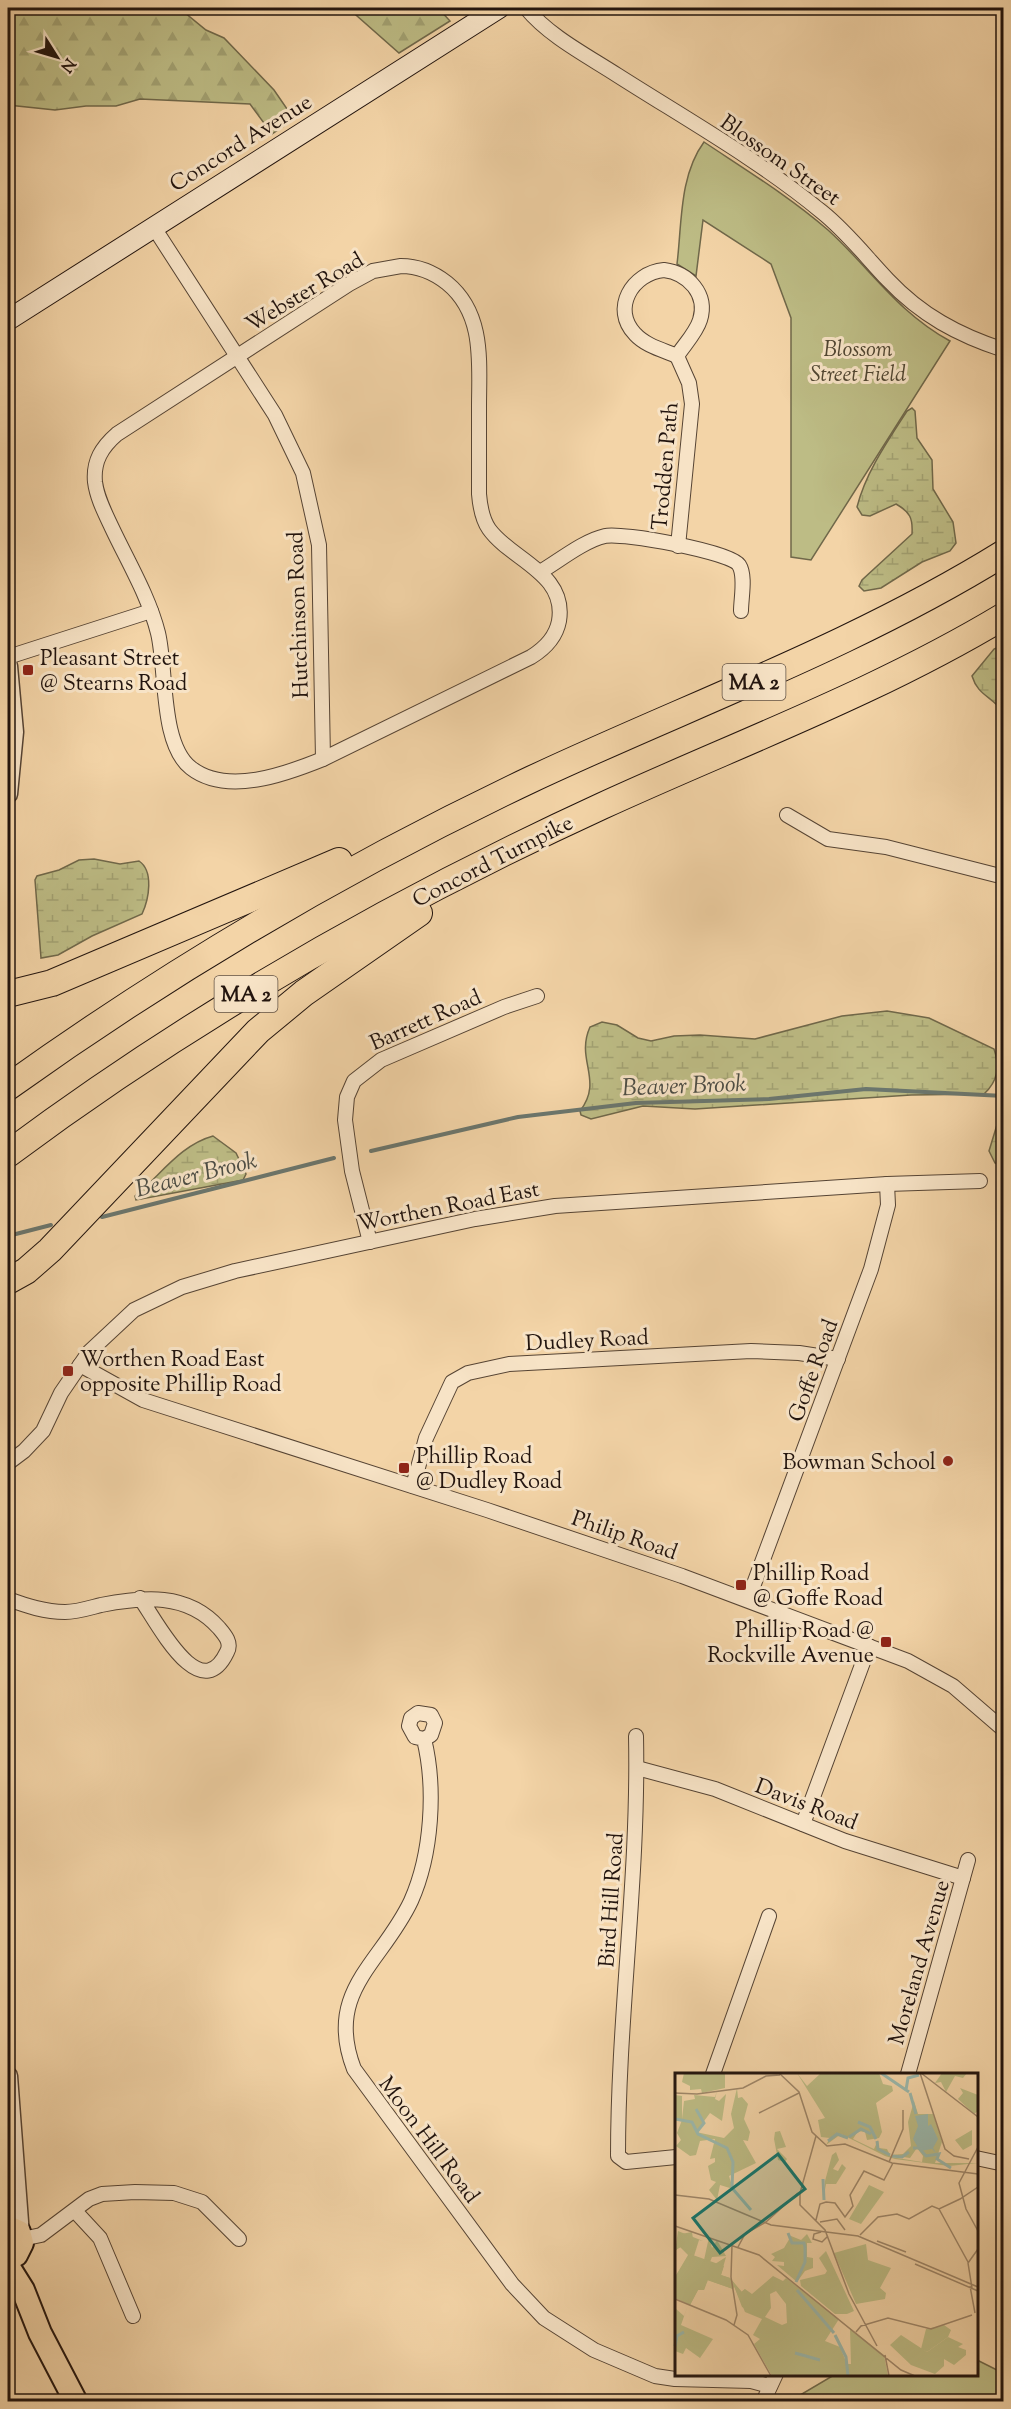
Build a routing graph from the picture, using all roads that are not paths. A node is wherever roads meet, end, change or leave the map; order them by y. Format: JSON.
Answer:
{"nodes":[{"id":1,"x":500,"y":8,"type":"edge"},
{"id":2,"x":526,"y":8,"type":"edge"},
{"id":3,"x":153,"y":226,"type":"junction"},
{"id":4,"x":8,"y":320,"type":"edge"},
{"id":5,"x":1004,"y":350,"type":"edge"},
{"id":6,"x":237,"y":356,"type":"junction"},
{"id":7,"x":677,"y":356,"type":"junction"},
{"id":8,"x":678,"y":546,"type":"junction"},
{"id":9,"x":1004,"y":553,"type":"edge"},
{"id":10,"x":540,"y":572,"type":"junction"},
{"id":11,"x":150,"y":611,"type":"junction"},
{"id":12,"x":741,"y":611,"type":"dead end"},
{"id":13,"x":1004,"y":616,"type":"edge"},
{"id":14,"x":8,"y":657,"type":"edge"},
{"id":15,"x":8,"y":666,"type":"edge"},
{"id":16,"x":323,"y":759,"type":"junction"},
{"id":17,"x":8,"y":795,"type":"edge"},
{"id":18,"x":786,"y":815,"type":"dead end"},
{"id":19,"x":422,"y":833,"type":"junction"},
{"id":20,"x":497,"y":856,"type":"junction"},
{"id":21,"x":1004,"y":877,"type":"edge"},
{"id":22,"x":13,"y":989,"type":"edge"},
{"id":23,"x":537,"y":996,"type":"dead end"},
{"id":24,"x":8,"y":1087,"type":"edge"},
{"id":25,"x":8,"y":1154,"type":"edge"},
{"id":26,"x":980,"y":1181,"type":"dead end"},
{"id":27,"x":887,"y":1184,"type":"junction"},
{"id":28,"x":370,"y":1242,"type":"junction"},
{"id":29,"x":8,"y":1281,"type":"edge"},
{"id":30,"x":838,"y":1359,"type":"junction"},
{"id":31,"x":80,"y":1365,"type":"junction"},
{"id":32,"x":8,"y":1463,"type":"edge"},
{"id":33,"x":413,"y":1486,"type":"junction"},
{"id":34,"x":140,"y":1598,"type":"junction"},
{"id":35,"x":8,"y":1599,"type":"edge"},
{"id":36,"x":748,"y":1600,"type":"junction"},
{"id":37,"x":868,"y":1646,"type":"junction"},
{"id":38,"x":1004,"y":1730,"type":"edge"},
{"id":39,"x":636,"y":1736,"type":"dead end"},
{"id":40,"x":424,"y":1739,"type":"dead end"},
{"id":41,"x":637,"y":1768,"type":"junction"},
{"id":42,"x":803,"y":1824,"type":"junction"},
{"id":43,"x":968,"y":1860,"type":"dead end"},
{"id":44,"x":963,"y":1878,"type":"junction"},
{"id":45,"x":769,"y":1916,"type":"dead end"},
{"id":46,"x":713,"y":2073,"type":"edge"},
{"id":47,"x":908,"y":2073,"type":"edge"},
{"id":48,"x":8,"y":2076,"type":"edge"},
{"id":49,"x":675,"y":2157,"type":"edge"},
{"id":50,"x":978,"y":2158,"type":"edge"},
{"id":51,"x":1004,"y":2164,"type":"edge"},
{"id":52,"x":75,"y":2211,"type":"junction"},
{"id":53,"x":239,"y":2239,"type":"dead end"},
{"id":54,"x":15,"y":2240,"type":"edge"},
{"id":55,"x":133,"y":2316,"type":"dead end"},
{"id":56,"x":773,"y":2380,"type":"edge"},
{"id":57,"x":76,"y":2402,"type":"edge"},
{"id":58,"x":763,"y":2402,"type":"edge"}],
"edges":[{"from":1,"to":3,"type":"main road","name":"Concord Avenue"},
{"from":2,"to":5,"type":"street","name":"Blossom Street"},
{"from":3,"to":4,"type":"main road","name":"Concord Avenue"},
{"from":3,"to":6,"type":"street","name":"Hutchinson Road"},
{"from":6,"to":10,"type":"street","name":"Webster Road"},
{"from":6,"to":11,"type":"street","name":"Webster Road"},
{"from":6,"to":16,"type":"street","name":"Hutchinson Road"},
{"from":7,"to":7,"type":"street"},
{"from":7,"to":8,"type":"street","name":"Trodden Path"},
{"from":8,"to":10,"type":"street"},
{"from":8,"to":12,"type":"street"},
{"from":9,"to":19,"type":"highway","number":"MA 2"},
{"from":10,"to":16,"type":"street","name":"Webster Road"},
{"from":11,"to":14,"type":"street"},
{"from":11,"to":16,"type":"street","name":"Webster Road"},
{"from":13,"to":20,"type":"highway","name":"Concord Turnpike","number":"MA 2"},
{"from":15,"to":17,"type":"street"},
{"from":18,"to":21,"type":"street"},
{"from":19,"to":22,"type":"highway"},
{"from":19,"to":24,"type":"highway","number":"MA 2"},
{"from":20,"to":25,"type":"highway","name":"Concord Turnpike","number":"MA 2"},
{"from":20,"to":29,"type":"highway"},
{"from":23,"to":28,"type":"street","name":"Barrett Road"},
{"from":26,"to":27,"type":"street","name":"Worthen Road East"},
{"from":27,"to":28,"type":"street","name":"Worthen Road East"},
{"from":27,"to":30,"type":"street","name":"Goffe Road"},
{"from":28,"to":31,"type":"street","name":"Worthen Road East"},
{"from":30,"to":33,"type":"street","name":"Dudley Road"},
{"from":30,"to":36,"type":"street","name":"Goffe Road"},
{"from":31,"to":32,"type":"street","name":"Worthen Road East"},
{"from":31,"to":33,"type":"street","name":"Philip Road"},
{"from":33,"to":36,"type":"street","name":"Philip Road"},
{"from":34,"to":34,"type":"street"},
{"from":34,"to":35,"type":"street"},
{"from":36,"to":37,"type":"street","name":"Philip Road"},
{"from":37,"to":38,"type":"street","name":"Philip Road"},
{"from":37,"to":42,"type":"street"},
{"from":39,"to":41,"type":"street","name":"Bird Hill Road"},
{"from":40,"to":56,"type":"street","name":"Moon Hill Road"},
{"from":41,"to":42,"type":"street","name":"Davis Road"},
{"from":41,"to":49,"type":"street","name":"Bird Hill Road"},
{"from":42,"to":44,"type":"street","name":"Davis Road"},
{"from":43,"to":44,"type":"street","name":"Moreland Avenue"},
{"from":44,"to":47,"type":"street","name":"Moreland Avenue"},
{"from":45,"to":46,"type":"street"},
{"from":48,"to":54,"type":"street"},
{"from":50,"to":51,"type":"street"},
{"from":52,"to":53,"type":"street"},
{"from":52,"to":54,"type":"street"},
{"from":52,"to":55,"type":"street"},
{"from":54,"to":57,"type":"main road"},
{"from":56,"to":58,"type":"street"}]}
